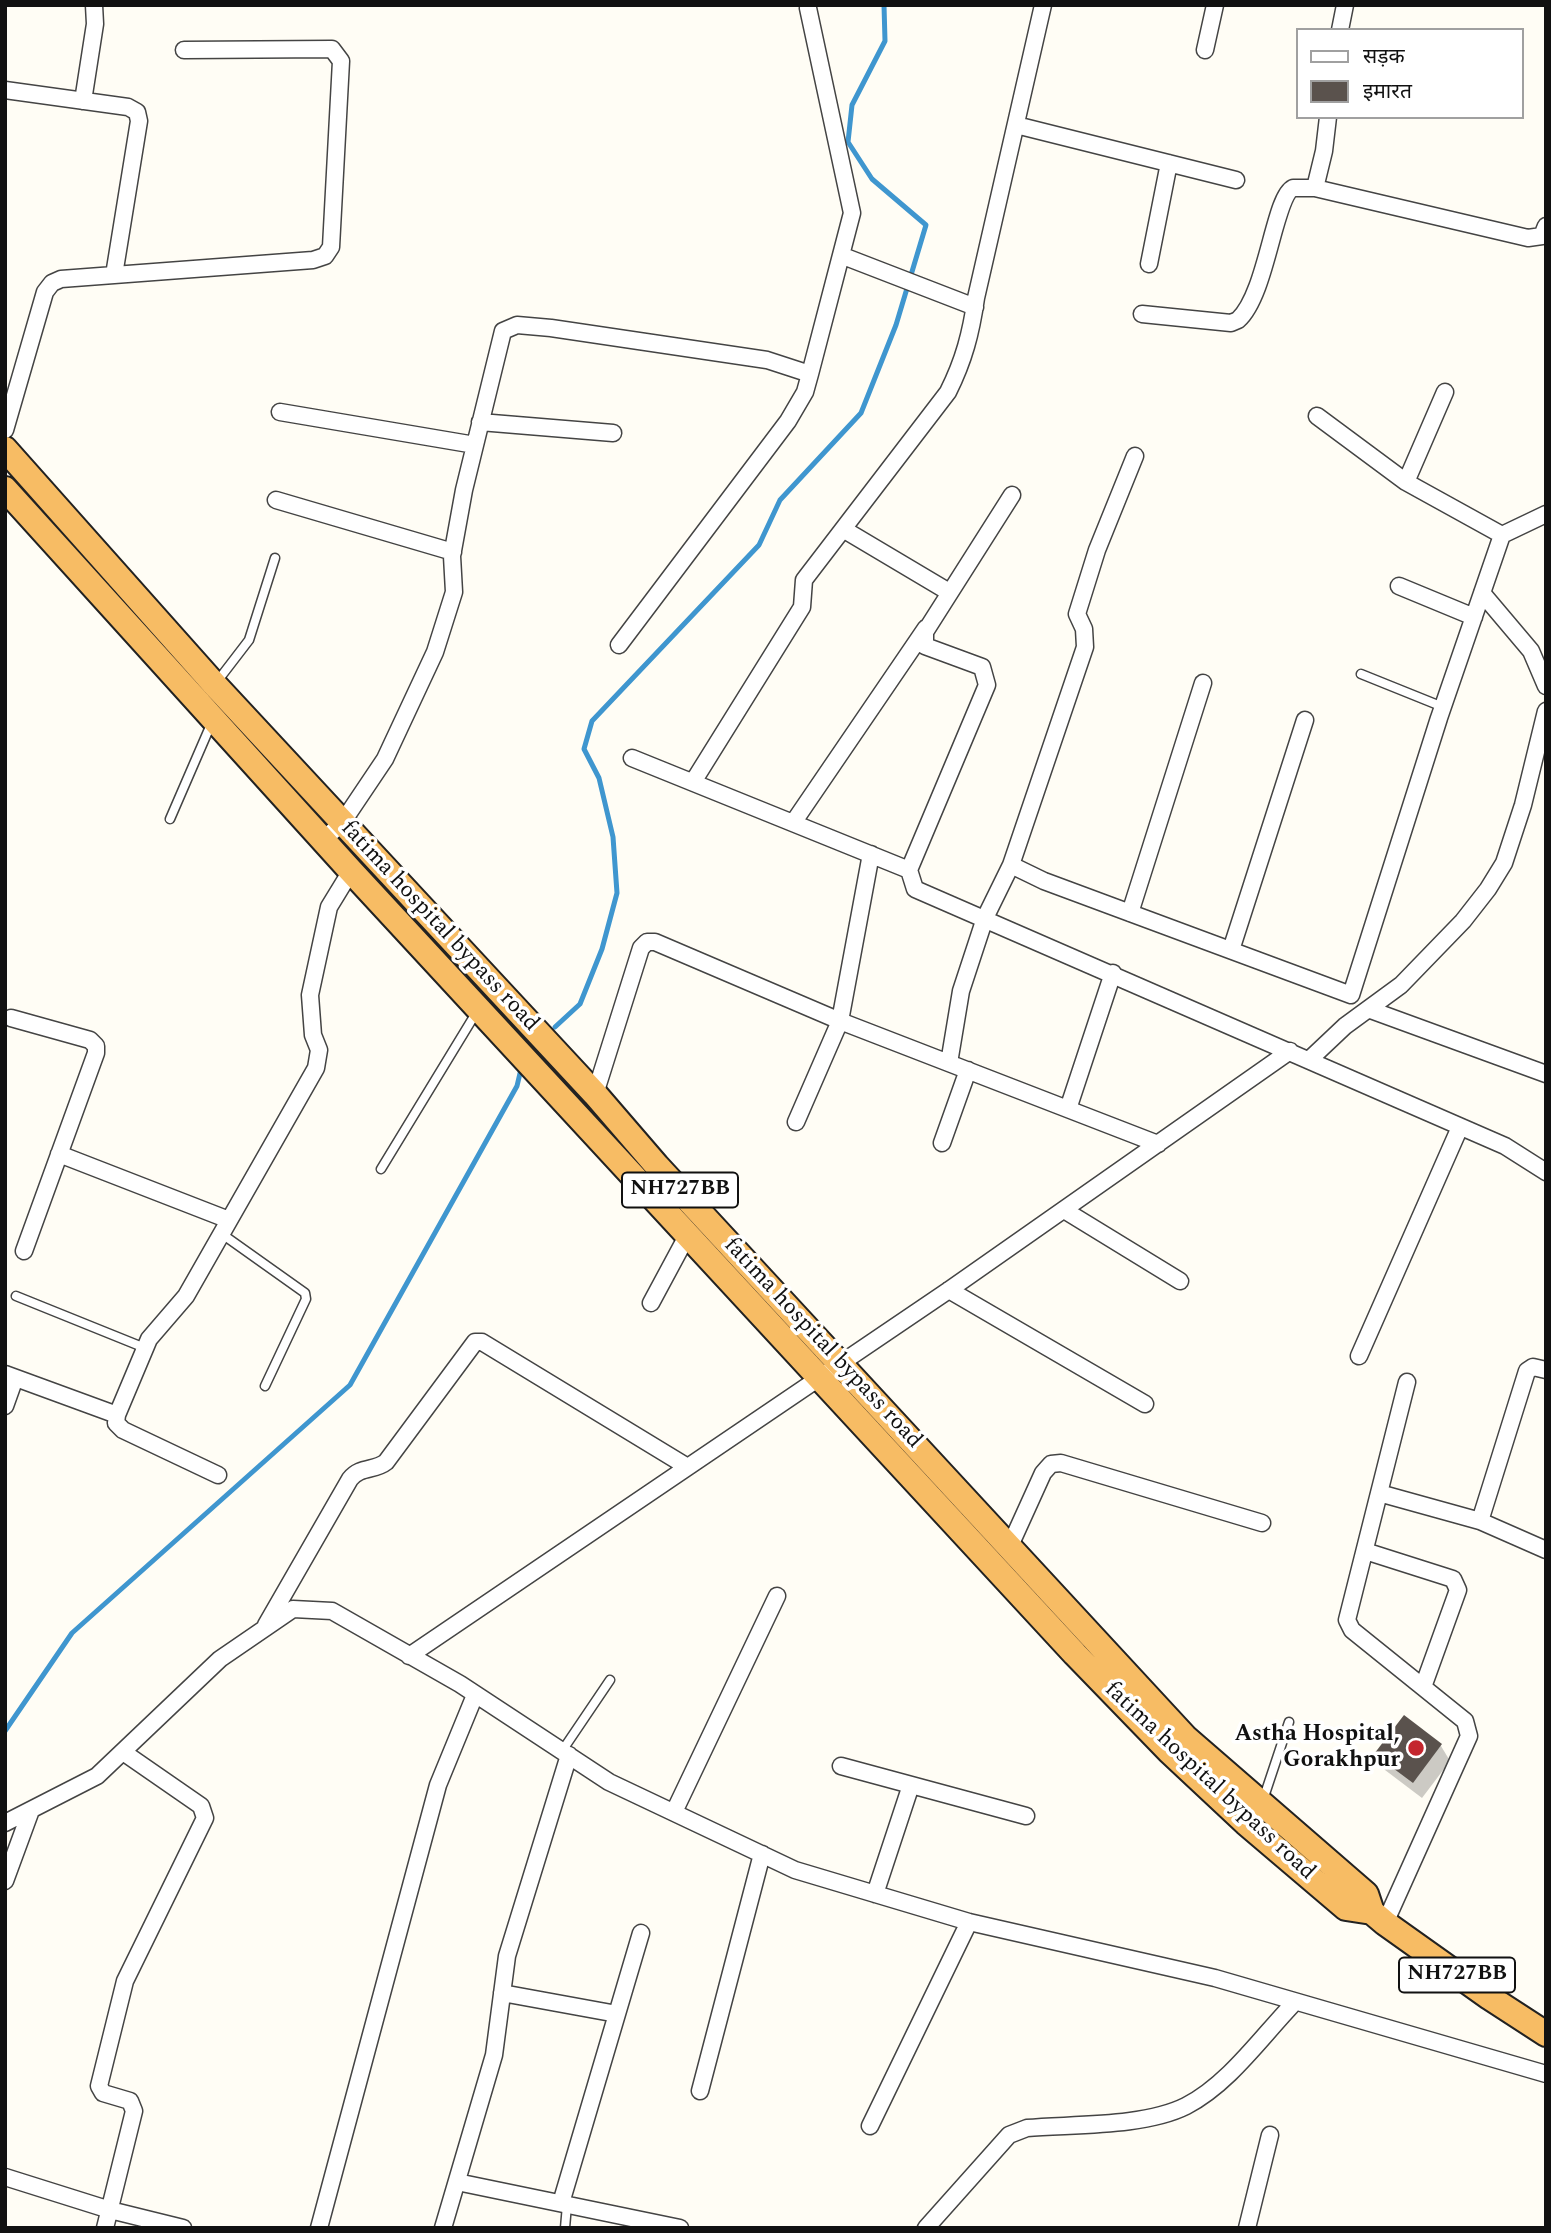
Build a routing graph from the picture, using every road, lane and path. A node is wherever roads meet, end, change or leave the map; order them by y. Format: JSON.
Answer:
{"nodes":[{"id":1,"x":94,"y":5,"type":"edge"},
{"id":2,"x":1043,"y":5,"type":"edge"},
{"id":3,"x":1215,"y":5,"type":"edge"},
{"id":4,"x":1345,"y":5,"type":"edge"},
{"id":5,"x":808,"y":8,"type":"dead end"},
{"id":6,"x":1340,"y":28,"type":"edge"},
{"id":7,"x":184,"y":50,"type":"dead end"},
{"id":8,"x":1205,"y":50,"type":"dead end"},
{"id":9,"x":5,"y":90,"type":"edge"},
{"id":10,"x":83,"y":101,"type":"junction"},
{"id":11,"x":1328,"y":119,"type":"edge"},
{"id":12,"x":1016,"y":125,"type":"junction"},
{"id":13,"x":1168,"y":163,"type":"junction"},
{"id":14,"x":1236,"y":180,"type":"dead end"},
{"id":15,"x":1315,"y":188,"type":"junction"},
{"id":16,"x":1546,"y":226,"type":"edge"},
{"id":17,"x":1528,"y":238,"type":"junction"},
{"id":18,"x":1546,"y":244,"type":"edge"},
{"id":19,"x":843,"y":257,"type":"junction"},
{"id":20,"x":1149,"y":264,"type":"dead end"},
{"id":21,"x":114,"y":275,"type":"junction"},
{"id":22,"x":975,"y":307,"type":"junction"},
{"id":23,"x":1142,"y":314,"type":"dead end"},
{"id":24,"x":810,"y":374,"type":"junction"},
{"id":25,"x":1445,"y":392,"type":"dead end"},
{"id":26,"x":280,"y":412,"type":"dead end"},
{"id":27,"x":1317,"y":416,"type":"dead end"},
{"id":28,"x":480,"y":422,"type":"junction"},
{"id":29,"x":5,"y":430,"type":"edge"},
{"id":30,"x":613,"y":433,"type":"dead end"},
{"id":31,"x":475,"y":445,"type":"junction"},
{"id":32,"x":5,"y":449,"type":"edge"},
{"id":33,"x":1135,"y":456,"type":"dead end"},
{"id":34,"x":1406,"y":481,"type":"junction"},
{"id":35,"x":5,"y":489,"type":"edge"},
{"id":36,"x":1012,"y":495,"type":"dead end"},
{"id":37,"x":275,"y":500,"type":"dead end"},
{"id":38,"x":1546,"y":514,"type":"edge"},
{"id":39,"x":843,"y":529,"type":"junction"},
{"id":40,"x":1502,"y":535,"type":"junction"},
{"id":41,"x":453,"y":552,"type":"junction"},
{"id":42,"x":275,"y":558,"type":"dead end"},
{"id":43,"x":1399,"y":586,"type":"dead end"},
{"id":44,"x":949,"y":592,"type":"junction"},
{"id":45,"x":1482,"y":593,"type":"junction"},
{"id":46,"x":1474,"y":617,"type":"junction"},
{"id":47,"x":929,"y":623,"type":"junction"},
{"id":48,"x":619,"y":645,"type":"dead end"},
{"id":49,"x":1361,"y":674,"type":"dead end"},
{"id":50,"x":1203,"y":682,"type":"dead end"},
{"id":51,"x":215,"y":685,"type":"junction"},
{"id":52,"x":1546,"y":686,"type":"edge"},
{"id":53,"x":1443,"y":707,"type":"junction"},
{"id":54,"x":1546,"y":711,"type":"edge"},
{"id":55,"x":213,"y":719,"type":"junction"},
{"id":56,"x":1305,"y":720,"type":"dead end"},
{"id":57,"x":632,"y":758,"type":"dead end"},
{"id":58,"x":692,"y":782,"type":"junction"},
{"id":59,"x":170,"y":819,"type":"dead end"},
{"id":60,"x":342,"y":823,"type":"junction"},
{"id":61,"x":793,"y":823,"type":"junction"},
{"id":62,"x":323,"y":840,"type":"junction"},
{"id":63,"x":871,"y":854,"type":"junction"},
{"id":64,"x":1011,"y":865,"type":"junction"},
{"id":65,"x":909,"y":870,"type":"junction"},
{"id":66,"x":351,"y":871,"type":"junction"},
{"id":67,"x":1130,"y":913,"type":"junction"},
{"id":68,"x":985,"y":918,"type":"junction"},
{"id":69,"x":1231,"y":950,"type":"junction"},
{"id":70,"x":1113,"y":973,"type":"junction"},
{"id":71,"x":1351,"y":995,"type":"junction"},
{"id":72,"x":1373,"y":1006,"type":"junction"},
{"id":73,"x":479,"y":1009,"type":"junction"},
{"id":74,"x":11,"y":1018,"type":"dead end"},
{"id":75,"x":840,"y":1021,"type":"junction"},
{"id":76,"x":1290,"y":1051,"type":"junction"},
{"id":77,"x":1309,"y":1060,"type":"junction"},
{"id":78,"x":948,"y":1063,"type":"junction"},
{"id":79,"x":968,"y":1070,"type":"junction"},
{"id":80,"x":1546,"y":1073,"type":"edge"},
{"id":81,"x":595,"y":1094,"type":"junction"},
{"id":82,"x":1068,"y":1109,"type":"junction"},
{"id":83,"x":796,"y":1122,"type":"dead end"},
{"id":84,"x":1460,"y":1127,"type":"junction"},
{"id":85,"x":942,"y":1143,"type":"dead end"},
{"id":86,"x":1158,"y":1144,"type":"junction"},
{"id":87,"x":59,"y":1154,"type":"junction"},
{"id":88,"x":657,"y":1166,"type":"junction"},
{"id":89,"x":380,"y":1169,"type":"dead end"},
{"id":90,"x":1546,"y":1172,"type":"edge"},
{"id":91,"x":637,"y":1182,"type":"junction"},
{"id":92,"x":1063,"y":1210,"type":"junction"},
{"id":93,"x":225,"y":1227,"type":"junction"},
{"id":94,"x":687,"y":1236,"type":"junction"},
{"id":95,"x":24,"y":1251,"type":"dead end"},
{"id":96,"x":1180,"y":1281,"type":"dead end"},
{"id":97,"x":950,"y":1290,"type":"junction"},
{"id":98,"x":16,"y":1296,"type":"dead end"},
{"id":99,"x":651,"y":1303,"type":"dead end"},
{"id":100,"x":145,"y":1348,"type":"junction"},
{"id":101,"x":1359,"y":1356,"type":"dead end"},
{"id":102,"x":829,"y":1369,"type":"junction"},
{"id":103,"x":1546,"y":1370,"type":"edge"},
{"id":104,"x":10,"y":1376,"type":"edge"},
{"id":105,"x":1407,"y":1382,"type":"dead end"},
{"id":106,"x":265,"y":1386,"type":"dead end"},
{"id":107,"x":1145,"y":1404,"type":"dead end"},
{"id":108,"x":5,"y":1406,"type":"edge"},
{"id":109,"x":117,"y":1415,"type":"junction"},
{"id":110,"x":686,"y":1466,"type":"junction"},
{"id":111,"x":218,"y":1475,"type":"dead end"},
{"id":112,"x":1379,"y":1493,"type":"junction"},
{"id":113,"x":1480,"y":1521,"type":"junction"},
{"id":114,"x":1262,"y":1523,"type":"dead end"},
{"id":115,"x":1009,"y":1548,"type":"junction"},
{"id":116,"x":1546,"y":1550,"type":"edge"},
{"id":117,"x":1364,"y":1551,"type":"junction"},
{"id":118,"x":777,"y":1596,"type":"dead end"},
{"id":119,"x":263,"y":1630,"type":"junction"},
{"id":120,"x":409,"y":1656,"type":"junction"},
{"id":121,"x":610,"y":1680,"type":"dead end"},
{"id":122,"x":1423,"y":1688,"type":"junction"},
{"id":123,"x":475,"y":1695,"type":"junction"},
{"id":124,"x":1289,"y":1722,"type":"dead end"},
{"id":125,"x":123,"y":1752,"type":"junction"},
{"id":126,"x":566,"y":1753,"type":"junction"},
{"id":127,"x":841,"y":1766,"type":"dead end"},
{"id":128,"x":911,"y":1785,"type":"junction"},
{"id":129,"x":1262,"y":1803,"type":"junction"},
{"id":130,"x":674,"y":1812,"type":"junction"},
{"id":131,"x":30,"y":1813,"type":"junction"},
{"id":132,"x":1026,"y":1816,"type":"dead end"},
{"id":133,"x":1246,"y":1823,"type":"junction"},
{"id":134,"x":5,"y":1824,"type":"edge"},
{"id":135,"x":762,"y":1854,"type":"junction"},
{"id":136,"x":5,"y":1881,"type":"edge"},
{"id":137,"x":875,"y":1894,"type":"junction"},
{"id":138,"x":1379,"y":1917,"type":"junction"},
{"id":139,"x":969,"y":1922,"type":"junction"},
{"id":140,"x":641,"y":1933,"type":"dead end"},
{"id":141,"x":502,"y":1993,"type":"junction"},
{"id":142,"x":1295,"y":2002,"type":"junction"},
{"id":143,"x":617,"y":2014,"type":"junction"},
{"id":144,"x":1546,"y":2034,"type":"edge"},
{"id":145,"x":1546,"y":2074,"type":"edge"},
{"id":146,"x":700,"y":2091,"type":"dead end"},
{"id":147,"x":870,"y":2126,"type":"dead end"},
{"id":148,"x":1270,"y":2135,"type":"dead end"},
{"id":149,"x":5,"y":2177,"type":"edge"},
{"id":150,"x":457,"y":2182,"type":"junction"},
{"id":151,"x":564,"y":2204,"type":"junction"},
{"id":152,"x":110,"y":2210,"type":"junction"},
{"id":153,"x":105,"y":2228,"type":"edge"},
{"id":154,"x":183,"y":2228,"type":"edge"},
{"id":155,"x":319,"y":2228,"type":"edge"},
{"id":156,"x":443,"y":2228,"type":"edge"},
{"id":157,"x":565,"y":2228,"type":"edge"},
{"id":158,"x":680,"y":2228,"type":"edge"},
{"id":159,"x":926,"y":2228,"type":"edge"},
{"id":160,"x":1247,"y":2228,"type":"edge"}],
"edges":[{"from":1,"to":10,"type":"street"},
{"from":2,"to":12,"type":"street"},
{"from":3,"to":8,"type":"street"},
{"from":4,"to":6,"type":"street"},
{"from":5,"to":19,"type":"street"},
{"from":7,"to":21,"type":"street"},
{"from":9,"to":10,"type":"street"},
{"from":10,"to":21,"type":"street"},
{"from":11,"to":15,"type":"street"},
{"from":12,"to":13,"type":"street"},
{"from":12,"to":22,"type":"street"},
{"from":13,"to":14,"type":"street"},
{"from":13,"to":20,"type":"street"},
{"from":15,"to":17,"type":"street"},
{"from":15,"to":23,"type":"street"},
{"from":16,"to":17,"type":"street"},
{"from":17,"to":18,"type":"street"},
{"from":19,"to":22,"type":"street"},
{"from":19,"to":24,"type":"street"},
{"from":21,"to":29,"type":"street"},
{"from":22,"to":39,"type":"street"},
{"from":24,"to":28,"type":"street"},
{"from":24,"to":48,"type":"street"},
{"from":25,"to":34,"type":"street"},
{"from":26,"to":31,"type":"street"},
{"from":27,"to":34,"type":"street"},
{"from":28,"to":30,"type":"street"},
{"from":28,"to":31,"type":"street"},
{"from":31,"to":41,"type":"street"},
{"from":32,"to":51,"type":"highway","name":"fatima hospital bypass road","number":"NH727BB"},
{"from":33,"to":64,"type":"street"},
{"from":34,"to":40,"type":"street"},
{"from":35,"to":55,"type":"highway","name":"fatima hospital bypass road","number":"NH727BB"},
{"from":36,"to":44,"type":"street"},
{"from":37,"to":41,"type":"street"},
{"from":38,"to":40,"type":"street"},
{"from":39,"to":44,"type":"street"},
{"from":39,"to":58,"type":"street"},
{"from":40,"to":45,"type":"street"},
{"from":41,"to":60,"type":"street"},
{"from":42,"to":51,"type":"lane"},
{"from":43,"to":46,"type":"street"},
{"from":44,"to":47,"type":"street"},
{"from":45,"to":46,"type":"street"},
{"from":45,"to":52,"type":"street"},
{"from":46,"to":53,"type":"street"},
{"from":47,"to":61,"type":"street"},
{"from":47,"to":65,"type":"street"},
{"from":49,"to":53,"type":"lane"},
{"from":50,"to":67,"type":"street"},
{"from":51,"to":60,"type":"highway","name":"fatima hospital bypass road","number":"NH727BB"},
{"from":53,"to":71,"type":"street"},
{"from":54,"to":72,"type":"street"},
{"from":55,"to":59,"type":"lane"},
{"from":55,"to":62,"type":"highway","name":"fatima hospital bypass road","number":"NH727BB"},
{"from":56,"to":69,"type":"street"},
{"from":57,"to":58,"type":"street"},
{"from":58,"to":61,"type":"street"},
{"from":60,"to":62,"type":"street"},
{"from":60,"to":81,"type":"highway","name":"fatima hospital bypass road","number":"NH727BB"},
{"from":61,"to":63,"type":"street"},
{"from":62,"to":66,"type":"highway","name":"fatima hospital bypass road","number":"NH727BB"},
{"from":63,"to":65,"type":"street"},
{"from":63,"to":75,"type":"street"},
{"from":64,"to":67,"type":"street"},
{"from":64,"to":68,"type":"street"},
{"from":65,"to":68,"type":"street"},
{"from":66,"to":73,"type":"highway","name":"fatima hospital bypass road","number":"NH727BB"},
{"from":66,"to":93,"type":"street"},
{"from":67,"to":69,"type":"street"},
{"from":68,"to":70,"type":"street"},
{"from":68,"to":78,"type":"street"},
{"from":69,"to":71,"type":"street"},
{"from":70,"to":76,"type":"street"},
{"from":70,"to":82,"type":"street"},
{"from":71,"to":72,"type":"street"},
{"from":72,"to":77,"type":"street"},
{"from":72,"to":80,"type":"street"},
{"from":73,"to":89,"type":"lane"},
{"from":73,"to":91,"type":"highway","name":"fatima hospital bypass road","number":"NH727BB"},
{"from":74,"to":87,"type":"street"},
{"from":75,"to":78,"type":"street"},
{"from":75,"to":81,"type":"street"},
{"from":75,"to":83,"type":"street"},
{"from":76,"to":77,"type":"street"},
{"from":76,"to":86,"type":"street"},
{"from":77,"to":84,"type":"street"},
{"from":78,"to":79,"type":"street"},
{"from":79,"to":82,"type":"street"},
{"from":79,"to":85,"type":"street"},
{"from":81,"to":88,"type":"highway","name":"fatima hospital bypass road","number":"NH727BB"},
{"from":82,"to":86,"type":"street"},
{"from":84,"to":90,"type":"street"},
{"from":84,"to":101,"type":"street"},
{"from":86,"to":92,"type":"street"},
{"from":87,"to":93,"type":"street"},
{"from":87,"to":95,"type":"street"},
{"from":88,"to":91,"type":"highway"},
{"from":88,"to":102,"type":"highway","name":"fatima hospital bypass road","number":"NH727BB"},
{"from":91,"to":94,"type":"highway","name":"fatima hospital bypass road","number":"NH727BB"},
{"from":92,"to":96,"type":"street"},
{"from":92,"to":97,"type":"street"},
{"from":93,"to":100,"type":"street"},
{"from":93,"to":106,"type":"lane"},
{"from":94,"to":99,"type":"street"},
{"from":94,"to":102,"type":"highway","name":"fatima hospital bypass road","number":"NH727BB"},
{"from":97,"to":102,"type":"street"},
{"from":97,"to":107,"type":"street"},
{"from":98,"to":100,"type":"lane"},
{"from":100,"to":109,"type":"street"},
{"from":102,"to":110,"type":"street"},
{"from":102,"to":115,"type":"highway","name":"fatima hospital bypass road","number":"NH727BB"},
{"from":102,"to":133,"type":"highway","name":"fatima hospital bypass road","number":"NH727BB"},
{"from":103,"to":113,"type":"street"},
{"from":104,"to":108,"type":"street"},
{"from":104,"to":109,"type":"street"},
{"from":105,"to":112,"type":"street"},
{"from":109,"to":111,"type":"street"},
{"from":110,"to":119,"type":"street"},
{"from":110,"to":120,"type":"street"},
{"from":112,"to":113,"type":"street"},
{"from":112,"to":117,"type":"street"},
{"from":113,"to":116,"type":"street"},
{"from":114,"to":115,"type":"street"},
{"from":115,"to":129,"type":"highway","name":"fatima hospital bypass road","number":"NH727BB"},
{"from":117,"to":122,"type":"street"},
{"from":117,"to":122,"type":"street"},
{"from":118,"to":130,"type":"street"},
{"from":119,"to":120,"type":"street"},
{"from":119,"to":125,"type":"street"},
{"from":120,"to":123,"type":"street"},
{"from":121,"to":126,"type":"lane"},
{"from":122,"to":138,"type":"street"},
{"from":123,"to":126,"type":"street"},
{"from":123,"to":155,"type":"street"},
{"from":124,"to":129,"type":"lane"},
{"from":125,"to":131,"type":"street"},
{"from":125,"to":152,"type":"street"},
{"from":126,"to":130,"type":"street"},
{"from":126,"to":141,"type":"street"},
{"from":127,"to":128,"type":"street"},
{"from":128,"to":132,"type":"street"},
{"from":128,"to":137,"type":"street"},
{"from":129,"to":133,"type":"lane"},
{"from":129,"to":138,"type":"highway","name":"fatima hospital bypass road","number":"NH727BB"},
{"from":130,"to":135,"type":"street"},
{"from":131,"to":134,"type":"street"},
{"from":131,"to":136,"type":"street"},
{"from":133,"to":138,"type":"highway","name":"fatima hospital bypass road","number":"NH727BB"},
{"from":135,"to":137,"type":"street"},
{"from":135,"to":146,"type":"street"},
{"from":137,"to":139,"type":"street"},
{"from":138,"to":144,"type":"highway","name":"fatima hospital bypass road","number":"NH727BB"},
{"from":139,"to":142,"type":"street"},
{"from":139,"to":147,"type":"street"},
{"from":140,"to":143,"type":"street"},
{"from":141,"to":143,"type":"street"},
{"from":141,"to":150,"type":"street"},
{"from":142,"to":145,"type":"street"},
{"from":142,"to":159,"type":"street"},
{"from":143,"to":151,"type":"street"},
{"from":148,"to":160,"type":"street"},
{"from":149,"to":152,"type":"street"},
{"from":150,"to":151,"type":"street"},
{"from":150,"to":156,"type":"street"},
{"from":151,"to":157,"type":"lane"},
{"from":151,"to":158,"type":"street"},
{"from":152,"to":153,"type":"street"},
{"from":152,"to":154,"type":"street"}]}
